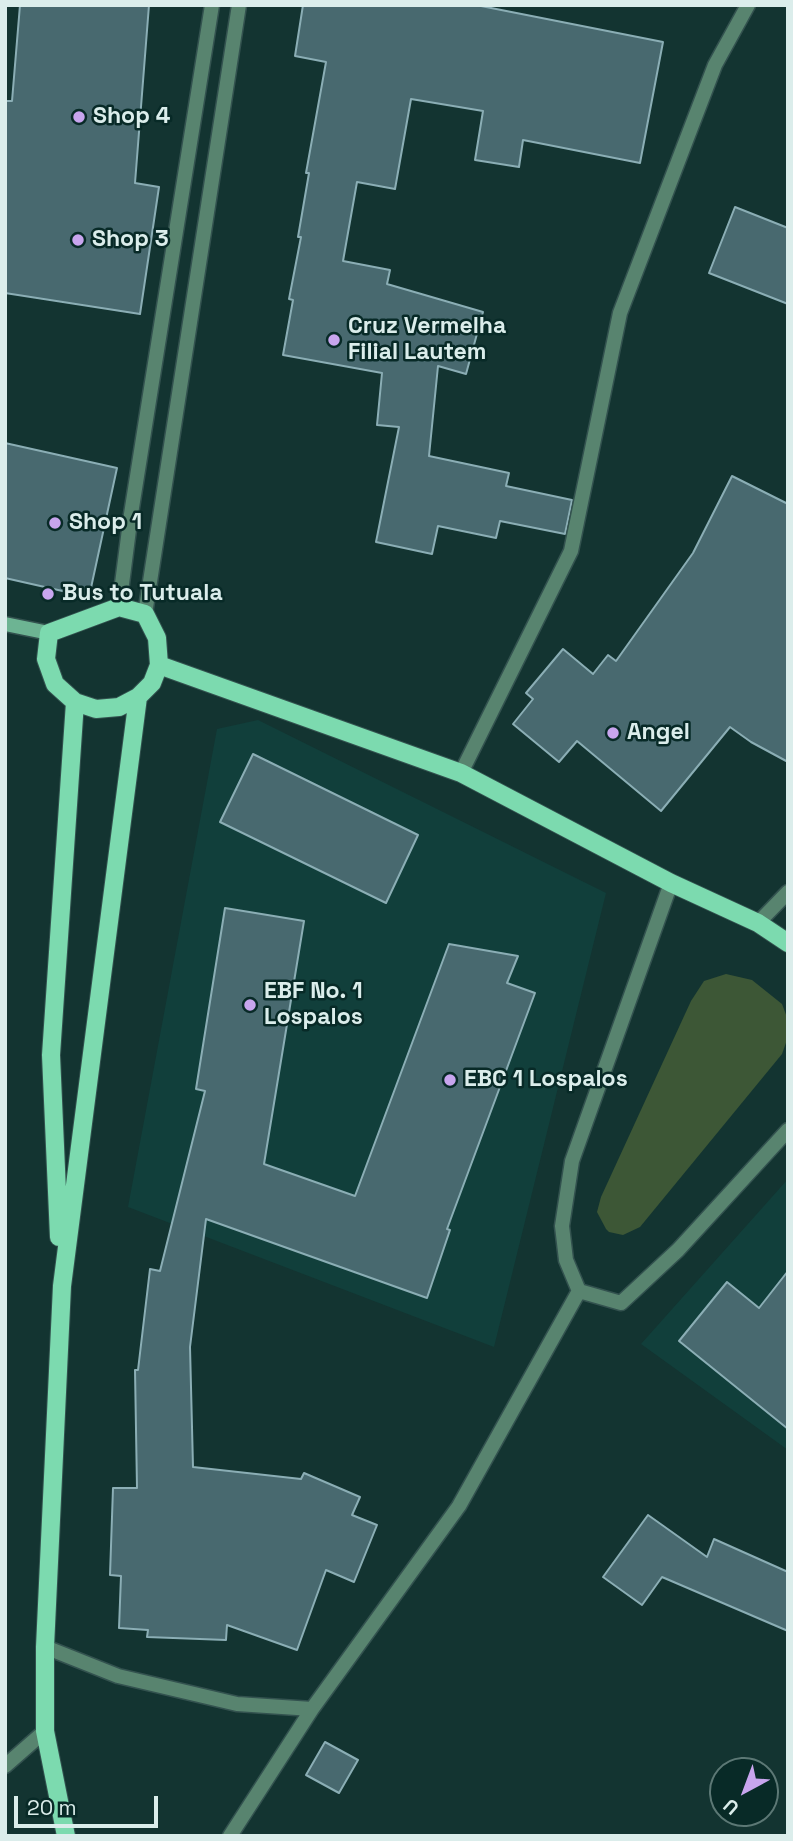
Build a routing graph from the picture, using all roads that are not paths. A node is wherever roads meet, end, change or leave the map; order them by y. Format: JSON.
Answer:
{"nodes":[{"id":1,"x":212,"y":5,"type":"edge"},
{"id":2,"x":239,"y":5,"type":"edge"},
{"id":3,"x":748,"y":5,"type":"edge"},
{"id":4,"x":118,"y":607,"type":"junction"},
{"id":5,"x":145,"y":614,"type":"junction"},
{"id":6,"x":5,"y":624,"type":"edge"},
{"id":7,"x":49,"y":633,"type":"junction"},
{"id":8,"x":159,"y":665,"type":"junction"},
{"id":9,"x":138,"y":697,"type":"junction"},
{"id":10,"x":75,"y":702,"type":"junction"},
{"id":11,"x":461,"y":773,"type":"junction"},
{"id":12,"x":671,"y":883,"type":"junction"},
{"id":13,"x":788,"y":892,"type":"edge"},
{"id":14,"x":758,"y":923,"type":"junction"},
{"id":15,"x":788,"y":943,"type":"edge"},
{"id":16,"x":788,"y":1130,"type":"edge"},
{"id":17,"x":62,"y":1286,"type":"junction"},
{"id":18,"x":579,"y":1291,"type":"junction"},
{"id":19,"x":45,"y":1647,"type":"junction"},
{"id":20,"x":312,"y":1709,"type":"junction"},
{"id":21,"x":46,"y":1731,"type":"junction"},
{"id":22,"x":5,"y":1766,"type":"edge"},
{"id":23,"x":66,"y":1836,"type":"edge"},
{"id":24,"x":230,"y":1836,"type":"edge"}],
"edges":[{"from":1,"to":4,"type":"street"},
{"from":2,"to":5,"type":"street"},
{"from":3,"to":11,"type":"street"},
{"from":4,"to":5,"type":"main road"},
{"from":4,"to":7,"type":"main road"},
{"from":5,"to":8,"type":"main road"},
{"from":6,"to":7,"type":"main road"},
{"from":7,"to":10,"type":"main road"},
{"from":8,"to":9,"type":"main road"},
{"from":8,"to":11,"type":"main road"},
{"from":9,"to":10,"type":"main road"},
{"from":9,"to":17,"type":"main road"},
{"from":10,"to":17,"type":"main road"},
{"from":11,"to":12,"type":"main road"},
{"from":12,"to":14,"type":"main road"},
{"from":12,"to":18,"type":"street"},
{"from":13,"to":14,"type":"street"},
{"from":14,"to":15,"type":"main road"},
{"from":16,"to":18,"type":"street"},
{"from":17,"to":19,"type":"main road"},
{"from":18,"to":20,"type":"street"},
{"from":19,"to":20,"type":"street"},
{"from":19,"to":21,"type":"main road"},
{"from":20,"to":24,"type":"street"},
{"from":21,"to":22,"type":"street"},
{"from":21,"to":23,"type":"main road"}]}
